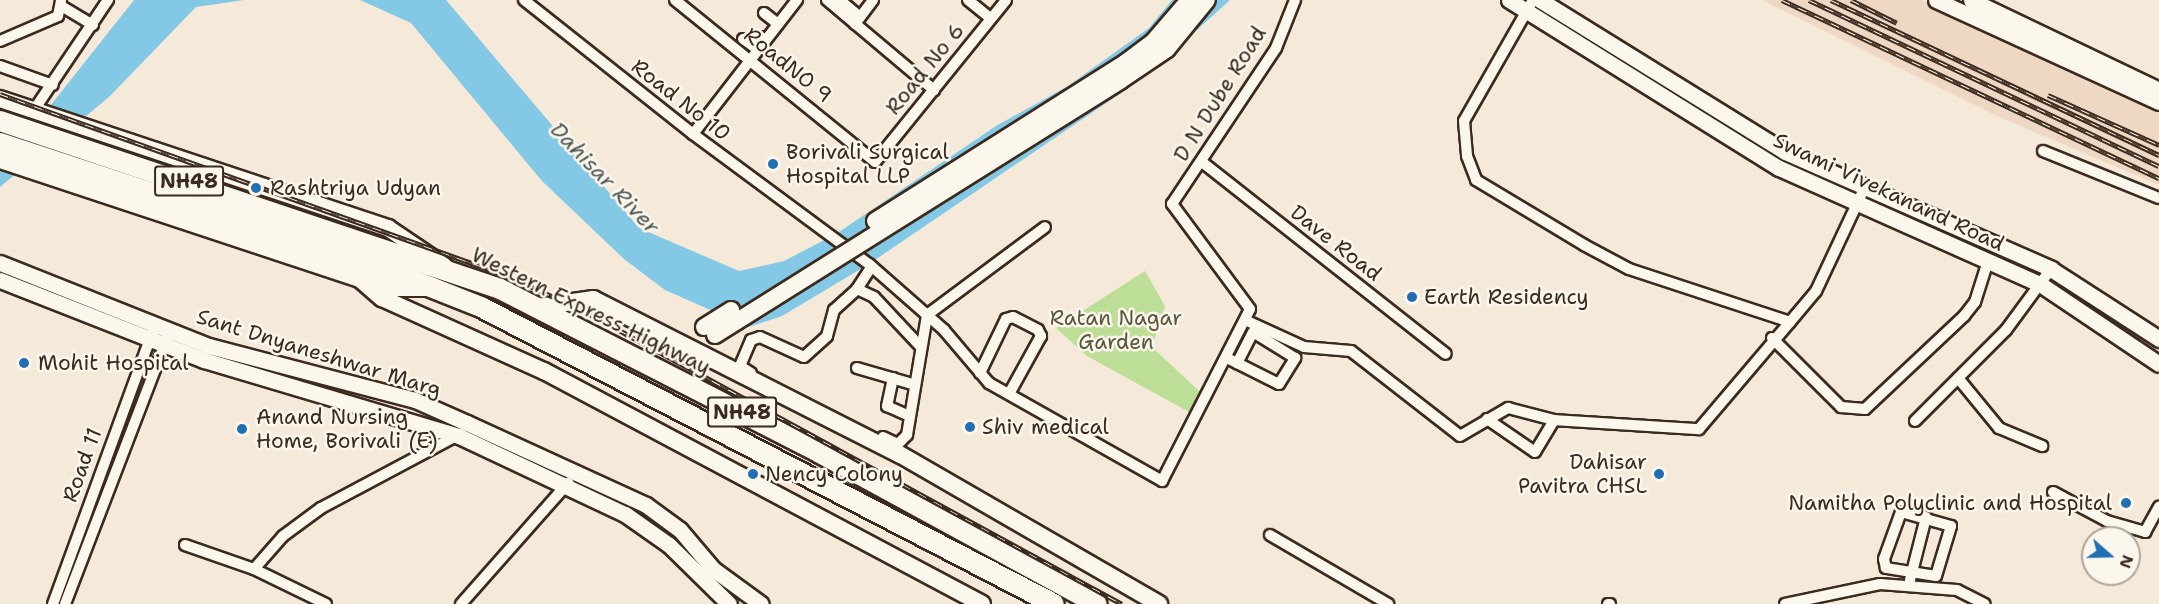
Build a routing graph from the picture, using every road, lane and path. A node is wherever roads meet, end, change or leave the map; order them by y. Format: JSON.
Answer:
{"nodes":[{"id":1,"x":108,"y":0,"type":"edge"},
{"id":2,"x":675,"y":0,"type":"edge"},
{"id":3,"x":797,"y":0,"type":"edge"},
{"id":4,"x":873,"y":0,"type":"edge"},
{"id":5,"x":968,"y":0,"type":"edge"},
{"id":6,"x":1006,"y":0,"type":"edge"},
{"id":7,"x":1189,"y":0,"type":"edge"},
{"id":8,"x":1207,"y":0,"type":"edge"},
{"id":9,"x":1295,"y":0,"type":"edge"},
{"id":10,"x":1509,"y":0,"type":"edge"},
{"id":11,"x":1540,"y":0,"type":"edge"},
{"id":12,"x":1936,"y":0,"type":"edge"},
{"id":13,"x":1971,"y":0,"type":"edge"},
{"id":14,"x":528,"y":1,"type":"edge"},
{"id":15,"x":835,"y":1,"type":"edge"},
{"id":16,"x":62,"y":3,"type":"edge"},
{"id":17,"x":1530,"y":5,"type":"edge"},
{"id":18,"x":764,"y":13,"type":"dead end"},
{"id":19,"x":990,"y":18,"type":"junction"},
{"id":20,"x":858,"y":20,"type":"junction"},
{"id":21,"x":93,"y":25,"type":"junction"},
{"id":22,"x":770,"y":30,"type":"junction"},
{"id":23,"x":0,"y":41,"type":"edge"},
{"id":24,"x":745,"y":46,"type":"junction"},
{"id":25,"x":0,"y":66,"type":"edge"},
{"id":26,"x":52,"y":85,"type":"junction"},
{"id":27,"x":934,"y":90,"type":"junction"},
{"id":28,"x":2159,"y":90,"type":"edge"},
{"id":29,"x":0,"y":99,"type":"edge"},
{"id":30,"x":2159,"y":102,"type":"edge"},
{"id":31,"x":32,"y":109,"type":"junction"},
{"id":32,"x":0,"y":120,"type":"edge"},
{"id":33,"x":693,"y":134,"type":"junction"},
{"id":34,"x":0,"y":143,"type":"edge"},
{"id":35,"x":2043,"y":151,"type":"dead end"},
{"id":36,"x":0,"y":160,"type":"edge"},
{"id":37,"x":875,"y":162,"type":"joint"},
{"id":38,"x":1202,"y":162,"type":"junction"},
{"id":39,"x":1862,"y":194,"type":"junction"},
{"id":40,"x":2159,"y":198,"type":"edge"},
{"id":41,"x":1931,"y":216,"type":"junction"},
{"id":42,"x":1045,"y":227,"type":"dead end"},
{"id":43,"x":1924,"y":232,"type":"junction"},
{"id":44,"x":1988,"y":261,"type":"junction"},
{"id":45,"x":0,"y":263,"type":"edge"},
{"id":46,"x":870,"y":265,"type":"junction"},
{"id":47,"x":447,"y":268,"type":"junction"},
{"id":48,"x":2051,"y":269,"type":"junction"},
{"id":49,"x":367,"y":273,"type":"junction"},
{"id":50,"x":0,"y":280,"type":"edge"},
{"id":51,"x":2040,"y":284,"type":"junction"},
{"id":52,"x":857,"y":289,"type":"junction"},
{"id":53,"x":1808,"y":301,"type":"junction"},
{"id":54,"x":538,"y":307,"type":"junction"},
{"id":55,"x":1818,"y":307,"type":"dead end"},
{"id":56,"x":927,"y":315,"type":"junction"},
{"id":57,"x":1245,"y":320,"type":"junction"},
{"id":58,"x":1790,"y":322,"type":"junction"},
{"id":59,"x":156,"y":324,"type":"junction"},
{"id":60,"x":171,"y":330,"type":"junction"},
{"id":61,"x":709,"y":331,"type":"junction"},
{"id":62,"x":1772,"y":338,"type":"junction"},
{"id":63,"x":150,"y":339,"type":"junction"},
{"id":64,"x":2159,"y":339,"type":"edge"},
{"id":65,"x":680,"y":341,"type":"junction"},
{"id":66,"x":165,"y":345,"type":"junction"},
{"id":67,"x":921,"y":345,"type":"junction"},
{"id":68,"x":700,"y":352,"type":"junction"},
{"id":69,"x":1446,"y":354,"type":"dead end"},
{"id":70,"x":1232,"y":361,"type":"junction"},
{"id":71,"x":2159,"y":364,"type":"edge"},
{"id":72,"x":857,"y":368,"type":"dead end"},
{"id":73,"x":980,"y":373,"type":"junction"},
{"id":74,"x":893,"y":378,"type":"junction"},
{"id":75,"x":1958,"y":378,"type":"junction"},
{"id":76,"x":912,"y":384,"type":"junction"},
{"id":77,"x":1009,"y":394,"type":"junction"},
{"id":78,"x":909,"y":416,"type":"junction"},
{"id":79,"x":1487,"y":419,"type":"junction"},
{"id":80,"x":1554,"y":420,"type":"junction"},
{"id":81,"x":1915,"y":421,"type":"dead end"},
{"id":82,"x":463,"y":429,"type":"junction"},
{"id":83,"x":2042,"y":447,"type":"dead end"},
{"id":84,"x":576,"y":473,"type":"junction"},
{"id":85,"x":564,"y":489,"type":"junction"},
{"id":86,"x":2053,"y":492,"type":"dead end"},
{"id":87,"x":2159,"y":507,"type":"edge"},
{"id":88,"x":1926,"y":517,"type":"junction"},
{"id":89,"x":1270,"y":535,"type":"dead end"},
{"id":90,"x":185,"y":545,"type":"dead end"},
{"id":91,"x":254,"y":569,"type":"junction"},
{"id":92,"x":1911,"y":574,"type":"junction"},
{"id":93,"x":1909,"y":586,"type":"junction"},
{"id":94,"x":52,"y":604,"type":"edge"},
{"id":95,"x":65,"y":604,"type":"edge"},
{"id":96,"x":326,"y":604,"type":"edge"},
{"id":97,"x":461,"y":604,"type":"edge"},
{"id":98,"x":729,"y":604,"type":"edge"},
{"id":99,"x":761,"y":604,"type":"edge"},
{"id":100,"x":982,"y":604,"type":"edge"},
{"id":101,"x":1054,"y":604,"type":"edge"},
{"id":102,"x":1096,"y":604,"type":"edge"},
{"id":103,"x":1159,"y":604,"type":"edge"},
{"id":104,"x":1388,"y":604,"type":"edge"},
{"id":105,"x":1785,"y":604,"type":"edge"},
{"id":106,"x":1985,"y":604,"type":"edge"}],
"edges":[{"from":1,"to":21,"type":"street"},
{"from":2,"to":24,"type":"street","name":"RoadNO 9"},
{"from":3,"to":22,"type":"street"},
{"from":4,"to":20,"type":"street"},
{"from":5,"to":19,"type":"street"},
{"from":6,"to":19,"type":"street","name":"Road No 6"},
{"from":7,"to":61,"type":"main road","bridge":true},
{"from":8,"to":61,"type":"main road","bridge":true},
{"from":9,"to":38,"type":"street","name":"D N Dube Road"},
{"from":10,"to":17,"type":"street","name":"Swami Vivekanand Road"},
{"from":11,"to":39,"type":"street","name":"Swami Vivekanand Road"},
{"from":12,"to":30,"type":"street"},
{"from":13,"to":28,"type":"street"},
{"from":14,"to":33,"type":"street","name":"Road No 10"},
{"from":15,"to":20,"type":"street"},
{"from":16,"to":21,"type":"street"},
{"from":16,"to":23,"type":"street"},
{"from":17,"to":39,"type":"street","name":"Swami Vivekanand Road"},
{"from":17,"to":58,"type":"street"},
{"from":18,"to":22,"type":"street"},
{"from":19,"to":27,"type":"street","name":"Road No 6"},
{"from":20,"to":27,"type":"street"},
{"from":21,"to":26,"type":"street"},
{"from":22,"to":24,"type":"street"},
{"from":24,"to":33,"type":"street"},
{"from":24,"to":37,"type":"street","name":"RoadNO 9"},
{"from":25,"to":26,"type":"street"},
{"from":26,"to":31,"type":"street"},
{"from":27,"to":37,"type":"street","name":"Road No 6"},
{"from":29,"to":31,"type":"main road"},
{"from":31,"to":32,"type":"main road"},
{"from":31,"to":47,"type":"main road"},
{"from":32,"to":47,"type":"highway","name":"Western Express Highway","number":"NH48"},
{"from":33,"to":46,"type":"street","name":"Road No 10"},
{"from":34,"to":49,"type":"highway","number":"NH48"},
{"from":35,"to":40,"type":"street"},
{"from":36,"to":49,"type":"main road"},
{"from":38,"to":57,"type":"street","name":"D N Dube Road"},
{"from":38,"to":69,"type":"street","name":"Dave Road"},
{"from":39,"to":41,"type":"street","name":"Swami Vivekanand Road"},
{"from":39,"to":43,"type":"street","name":"Swami Vivekanand Road"},
{"from":39,"to":53,"type":"street"},
{"from":41,"to":43,"type":"street"},
{"from":41,"to":48,"type":"street","name":"Swami Vivekanand Road"},
{"from":42,"to":56,"type":"street"},
{"from":43,"to":44,"type":"street","name":"Swami Vivekanand Road"},
{"from":44,"to":51,"type":"street","name":"Swami Vivekanand Road"},
{"from":44,"to":62,"type":"street"},
{"from":45,"to":59,"type":"street","name":"Sant Dnyaneshwar Marg"},
{"from":46,"to":52,"type":"street"},
{"from":46,"to":56,"type":"street","name":"Road No 10"},
{"from":47,"to":54,"type":"highway","name":"Western Express Highway","number":"NH48"},
{"from":48,"to":51,"type":"street"},
{"from":48,"to":64,"type":"street","name":"Swami Vivekanand Road"},
{"from":49,"to":100,"type":"main road"},
{"from":49,"to":101,"type":"highway","number":"NH48"},
{"from":50,"to":63,"type":"street","name":"Sant Dnyaneshwar Marg"},
{"from":51,"to":71,"type":"street","name":"Swami Vivekanand Road"},
{"from":51,"to":75,"type":"street"},
{"from":52,"to":67,"type":"street"},
{"from":52,"to":78,"type":"street"},
{"from":53,"to":55,"type":"street"},
{"from":53,"to":58,"type":"street"},
{"from":54,"to":65,"type":"main road"},
{"from":54,"to":102,"type":"highway","name":"Western Express Highway","number":"NH48"},
{"from":56,"to":67,"type":"street"},
{"from":56,"to":73,"type":"street","name":"Road No 10"},
{"from":57,"to":70,"type":"street"},
{"from":57,"to":79,"type":"street"},
{"from":58,"to":62,"type":"street"},
{"from":59,"to":60,"type":"street","name":"Sant Dnyaneshwar Marg"},
{"from":59,"to":63,"type":"street","name":"Road 11"},
{"from":60,"to":66,"type":"street"},
{"from":60,"to":82,"type":"street","name":"Sant Dnyaneshwar Marg"},
{"from":61,"to":65,"type":"main road"},
{"from":61,"to":68,"type":"main road"},
{"from":62,"to":80,"type":"street"},
{"from":63,"to":66,"type":"street","name":"Sant Dnyaneshwar Marg"},
{"from":63,"to":94,"type":"street","name":"Road 11"},
{"from":65,"to":68,"type":"main road"},
{"from":66,"to":82,"type":"street","name":"Sant Dnyaneshwar Marg"},
{"from":66,"to":95,"type":"street"},
{"from":67,"to":76,"type":"street"},
{"from":68,"to":103,"type":"main road"},
{"from":70,"to":70,"type":"street"},
{"from":70,"to":77,"type":"street","name":"Road No 10"},
{"from":72,"to":74,"type":"street"},
{"from":73,"to":77,"type":"street","name":"Road No 10"},
{"from":73,"to":77,"type":"street"},
{"from":74,"to":76,"type":"street"},
{"from":74,"to":78,"type":"street"},
{"from":75,"to":81,"type":"street"},
{"from":75,"to":83,"type":"street"},
{"from":76,"to":78,"type":"street"},
{"from":79,"to":80,"type":"street"},
{"from":79,"to":80,"type":"street"},
{"from":82,"to":84,"type":"street","name":"Sant Dnyaneshwar Marg"},
{"from":82,"to":85,"type":"street","name":"Sant Dnyaneshwar Marg"},
{"from":82,"to":91,"type":"street"},
{"from":84,"to":85,"type":"street"},
{"from":84,"to":99,"type":"street","name":"Sant Dnyaneshwar Marg"},
{"from":85,"to":97,"type":"street"},
{"from":85,"to":98,"type":"street","name":"Sant Dnyaneshwar Marg"},
{"from":86,"to":87,"type":"street"},
{"from":88,"to":92,"type":"street"},
{"from":88,"to":92,"type":"street"},
{"from":88,"to":92,"type":"street"},
{"from":89,"to":104,"type":"street"},
{"from":90,"to":91,"type":"street"},
{"from":91,"to":96,"type":"street"},
{"from":92,"to":93,"type":"street"},
{"from":93,"to":105,"type":"street"},
{"from":93,"to":106,"type":"street"}]}
